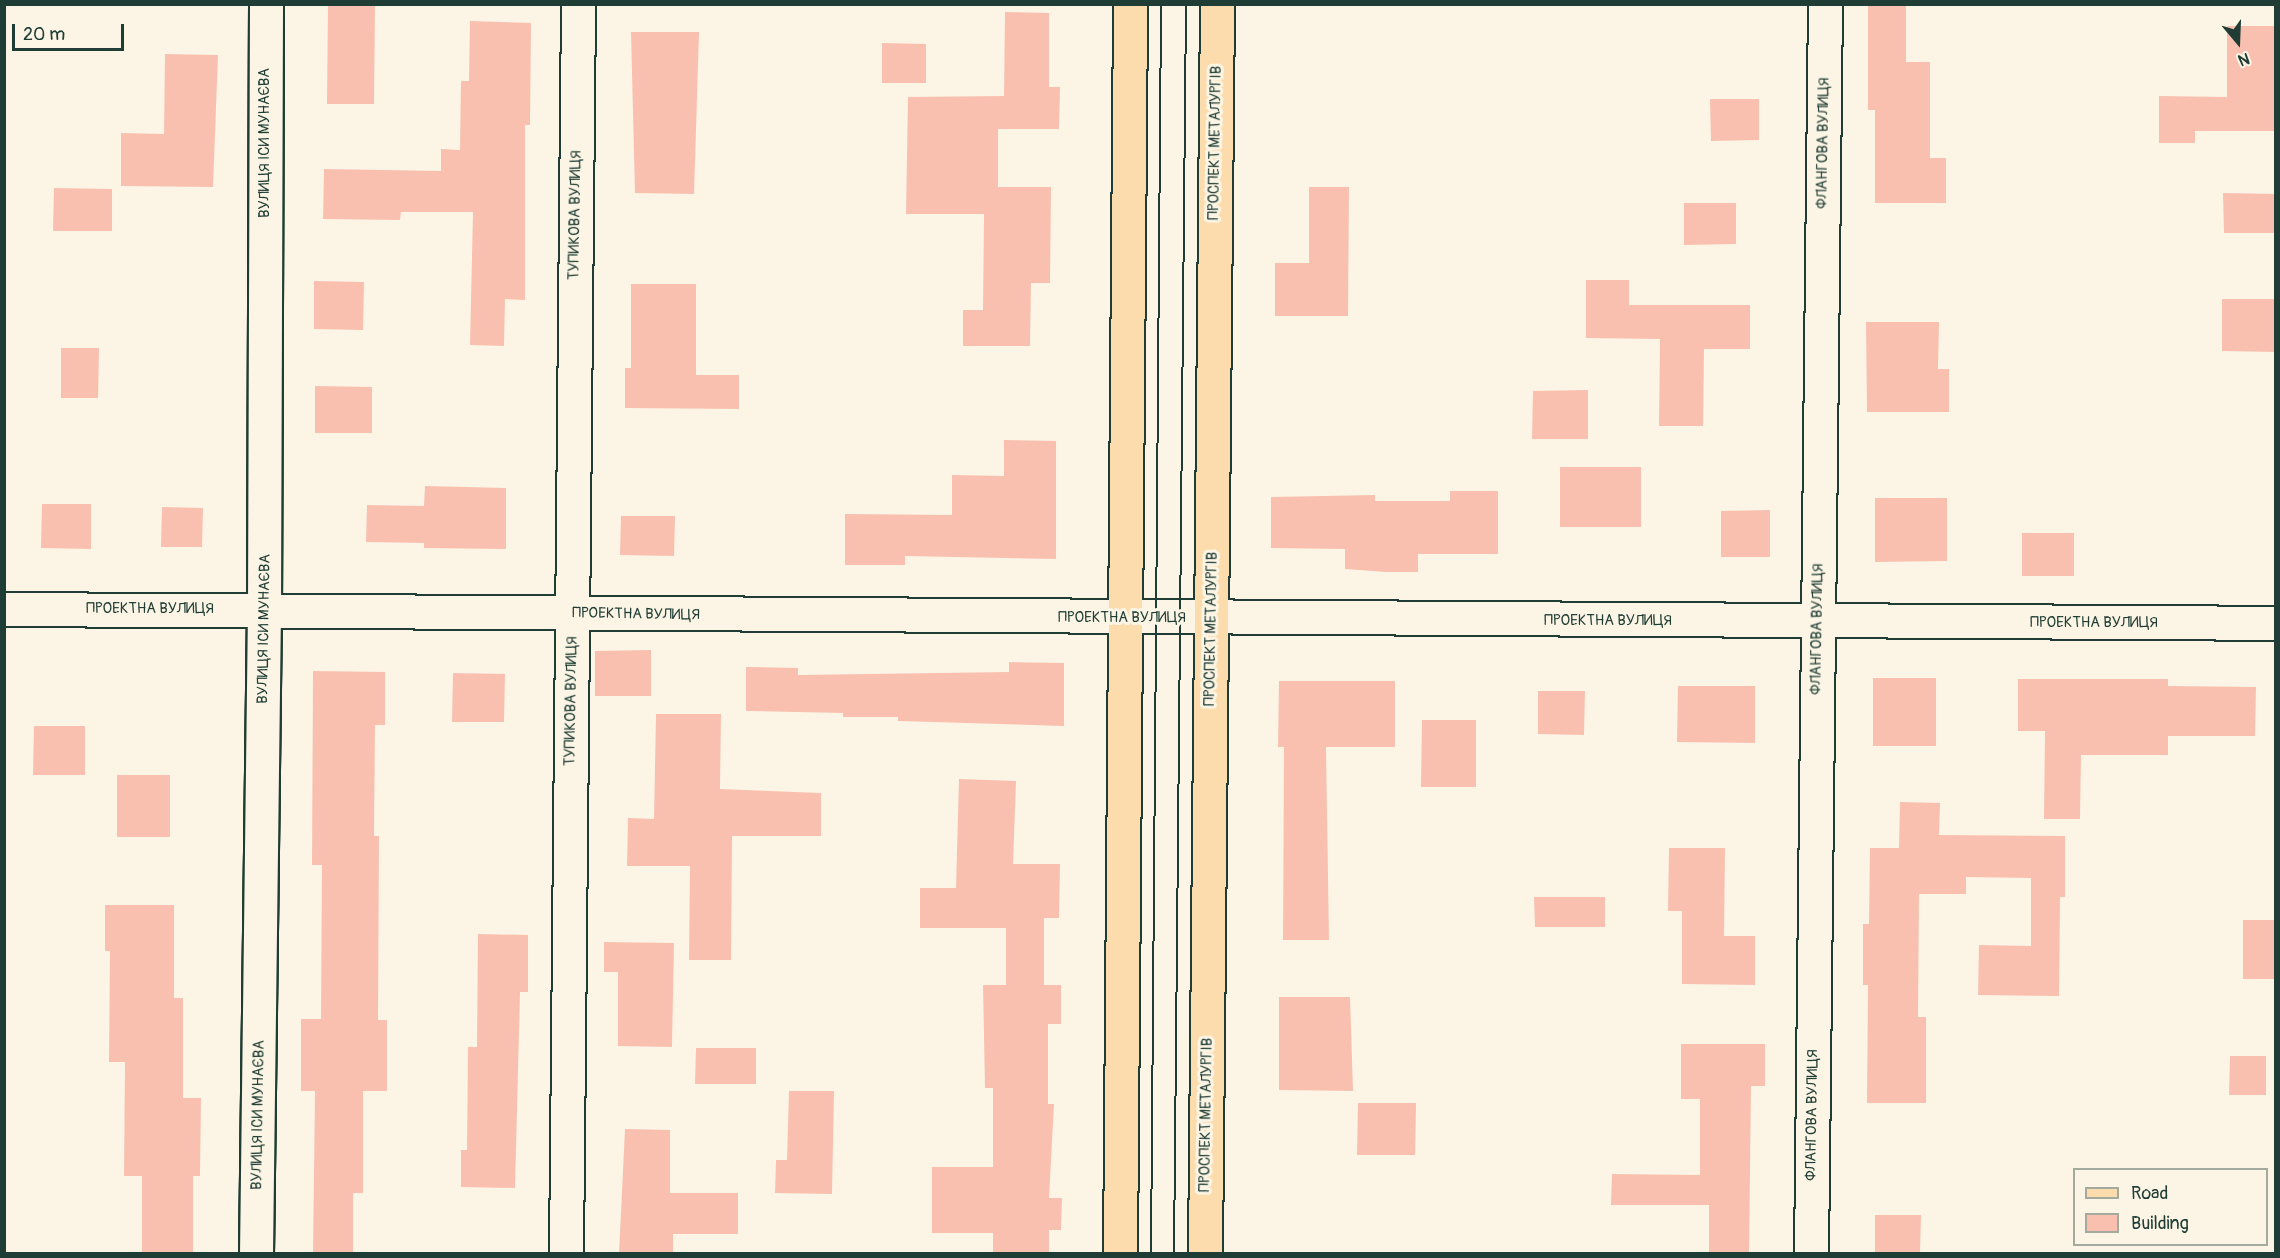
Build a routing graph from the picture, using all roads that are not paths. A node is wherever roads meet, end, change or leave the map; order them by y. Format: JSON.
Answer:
{"nodes":[{"id":1,"x":266,"y":4,"type":"edge"},
{"id":2,"x":578,"y":4,"type":"edge"},
{"id":3,"x":1130,"y":4,"type":"edge"},
{"id":4,"x":1217,"y":4,"type":"edge"},
{"id":5,"x":1825,"y":4,"type":"edge"},
{"id":6,"x":4,"y":609,"type":"edge"},
{"id":7,"x":264,"y":609,"type":"junction"},
{"id":8,"x":571,"y":614,"type":"junction"},
{"id":9,"x":1126,"y":619,"type":"junction"},
{"id":10,"x":1211,"y":619,"type":"junction"},
{"id":11,"x":1817,"y":622,"type":"junction"},
{"id":12,"x":2276,"y":623,"type":"edge"},
{"id":13,"x":256,"y":1254,"type":"edge"},
{"id":14,"x":566,"y":1254,"type":"edge"},
{"id":15,"x":1120,"y":1254,"type":"edge"},
{"id":16,"x":1205,"y":1254,"type":"edge"},
{"id":17,"x":1811,"y":1254,"type":"edge"}],
"edges":[{"from":1,"to":7,"type":"street","name":"ВУЛИЦЯ ІСИ МУНАЄВА"},
{"from":2,"to":8,"type":"street","name":"ТУПИКОВА ВУЛИЦЯ"},
{"from":3,"to":9,"type":"main road"},
{"from":4,"to":10,"type":"main road","name":"ПРОСПЕКТ МЕТАЛУРГІВ"},
{"from":5,"to":11,"type":"street","name":"ФЛАНГОВА ВУЛИЦЯ"},
{"from":6,"to":7,"type":"street","name":"ПРОЕКТНА ВУЛИЦЯ"},
{"from":7,"to":8,"type":"street","name":"ПРОЕКТНА ВУЛИЦЯ"},
{"from":7,"to":13,"type":"street","name":"ВУЛИЦЯ ІСИ МУНАЄВА"},
{"from":8,"to":9,"type":"street","name":"ПРОЕКТНА ВУЛИЦЯ"},
{"from":8,"to":14,"type":"street","name":"ТУПИКОВА ВУЛИЦЯ"},
{"from":9,"to":10,"type":"street","name":"ПРОЕКТНА ВУЛИЦЯ"},
{"from":9,"to":15,"type":"main road"},
{"from":10,"to":11,"type":"street","name":"ПРОЕКТНА ВУЛИЦЯ"},
{"from":10,"to":16,"type":"main road","name":"ПРОСПЕКТ МЕТАЛУРГІВ"},
{"from":11,"to":12,"type":"street","name":"ПРОЕКТНА ВУЛИЦЯ"},
{"from":11,"to":17,"type":"street","name":"ФЛАНГОВА ВУЛИЦЯ"}]}
